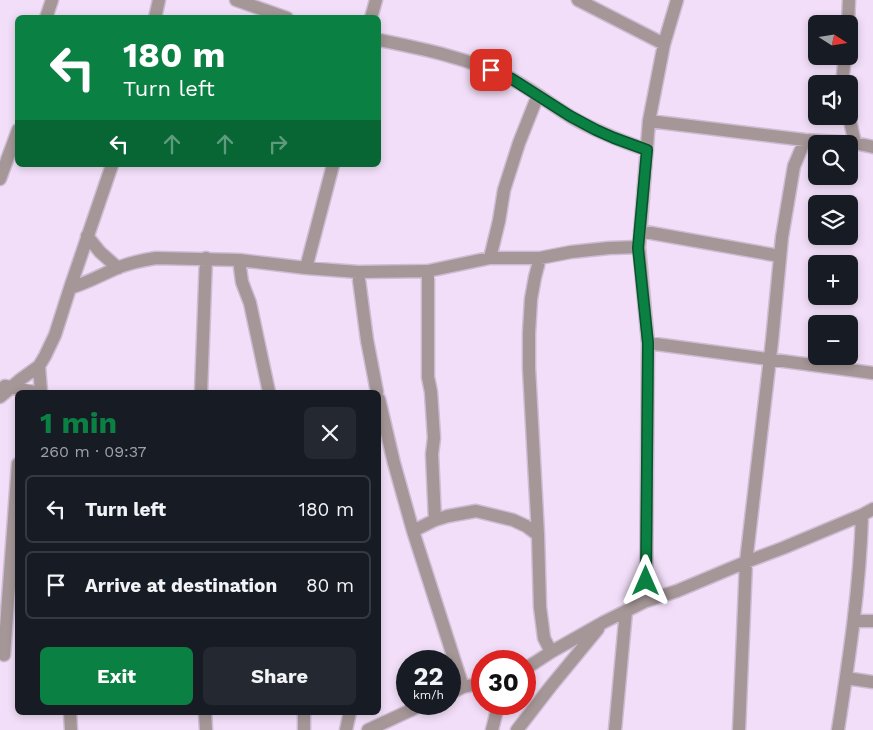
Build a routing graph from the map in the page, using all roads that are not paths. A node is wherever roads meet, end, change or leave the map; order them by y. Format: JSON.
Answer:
{"nodes":[{"id":1,"x":52,"y":0,"type":"edge"},
{"id":2,"x":159,"y":0,"type":"edge"},
{"id":3,"x":236,"y":0,"type":"edge"},
{"id":4,"x":376,"y":0,"type":"edge"},
{"id":5,"x":578,"y":0,"type":"edge"},
{"id":6,"x":677,"y":0,"type":"edge"},
{"id":7,"x":849,"y":0,"type":"edge"},
{"id":8,"x":47,"y":15,"type":"edge"},
{"id":9,"x":156,"y":15,"type":"edge"},
{"id":10,"x":278,"y":15,"type":"edge"},
{"id":11,"x":372,"y":15,"type":"edge"},
{"id":12,"x":848,"y":15,"type":"edge"},
{"id":13,"x":381,"y":40,"type":"edge"},
{"id":14,"x":664,"y":44,"type":"junction"},
{"id":15,"x":538,"y":95,"type":"junction"},
{"id":16,"x":649,"y":121,"type":"junction"},
{"id":17,"x":15,"y":138,"type":"edge"},
{"id":18,"x":804,"y":140,"type":"junction"},
{"id":19,"x":808,"y":140,"type":"edge"},
{"id":20,"x":858,"y":144,"type":"edge"},
{"id":21,"x":873,"y":147,"type":"edge"},
{"id":22,"x":647,"y":150,"type":"junction"},
{"id":23,"x":111,"y":167,"type":"edge"},
{"id":24,"x":332,"y":167,"type":"edge"},
{"id":25,"x":0,"y":179,"type":"edge"},
{"id":26,"x":640,"y":231,"type":"junction"},
{"id":27,"x":87,"y":236,"type":"junction"},
{"id":28,"x":638,"y":248,"type":"junction"},
{"id":29,"x":780,"y":256,"type":"junction"},
{"id":30,"x":206,"y":258,"type":"junction"},
{"id":31,"x":490,"y":258,"type":"junction"},
{"id":32,"x":540,"y":258,"type":"junction"},
{"id":33,"x":239,"y":260,"type":"junction"},
{"id":34,"x":118,"y":268,"type":"junction"},
{"id":35,"x":306,"y":268,"type":"junction"},
{"id":36,"x":428,"y":271,"type":"junction"},
{"id":37,"x":358,"y":272,"type":"junction"},
{"id":38,"x":70,"y":288,"type":"junction"},
{"id":39,"x":648,"y":343,"type":"junction"},
{"id":40,"x":769,"y":359,"type":"junction"},
{"id":41,"x":39,"y":366,"type":"junction"},
{"id":42,"x":873,"y":373,"type":"edge"},
{"id":43,"x":5,"y":386,"type":"edge"},
{"id":44,"x":20,"y":390,"type":"edge"},
{"id":45,"x":41,"y":390,"type":"edge"},
{"id":46,"x":201,"y":390,"type":"edge"},
{"id":47,"x":269,"y":390,"type":"edge"},
{"id":48,"x":377,"y":390,"type":"edge"},
{"id":49,"x":0,"y":396,"type":"edge"},
{"id":50,"x":381,"y":408,"type":"edge"},
{"id":51,"x":15,"y":505,"type":"edge"},
{"id":52,"x":868,"y":512,"type":"edge"},
{"id":53,"x":435,"y":520,"type":"junction"},
{"id":54,"x":414,"y":531,"type":"junction"},
{"id":55,"x":538,"y":535,"type":"junction"},
{"id":56,"x":746,"y":562,"type":"junction"},
{"id":57,"x":646,"y":601,"type":"junction"},
{"id":58,"x":626,"y":611,"type":"junction"},
{"id":59,"x":854,"y":621,"type":"junction"},
{"id":60,"x":873,"y":621,"type":"edge"},
{"id":61,"x":604,"y":622,"type":"junction"},
{"id":62,"x":551,"y":652,"type":"junction"},
{"id":63,"x":4,"y":655,"type":"dead end"},
{"id":64,"x":536,"y":662,"type":"edge"},
{"id":65,"x":846,"y":678,"type":"junction"},
{"id":66,"x":873,"y":682,"type":"edge"},
{"id":67,"x":471,"y":685,"type":"edge"},
{"id":68,"x":463,"y":687,"type":"joint"},
{"id":69,"x":381,"y":714,"type":"edge"},
{"id":70,"x":70,"y":715,"type":"edge"},
{"id":71,"x":205,"y":715,"type":"edge"},
{"id":72,"x":304,"y":715,"type":"edge"},
{"id":73,"x":349,"y":715,"type":"edge"},
{"id":74,"x":400,"y":715,"type":"edge"},
{"id":75,"x":496,"y":715,"type":"edge"},
{"id":76,"x":389,"y":720,"type":"junction"},
{"id":77,"x":71,"y":730,"type":"edge"},
{"id":78,"x":206,"y":730,"type":"edge"},
{"id":79,"x":304,"y":730,"type":"edge"},
{"id":80,"x":346,"y":730,"type":"edge"},
{"id":81,"x":368,"y":730,"type":"edge"},
{"id":82,"x":492,"y":730,"type":"edge"},
{"id":83,"x":517,"y":730,"type":"edge"},
{"id":84,"x":615,"y":730,"type":"edge"},
{"id":85,"x":739,"y":730,"type":"edge"},
{"id":86,"x":838,"y":730,"type":"edge"}],
"edges":[{"from":1,"to":8,"type":"street"},
{"from":2,"to":9,"type":"street"},
{"from":3,"to":10,"type":"street"},
{"from":4,"to":11,"type":"street"},
{"from":5,"to":14,"type":"street"},
{"from":6,"to":14,"type":"street"},
{"from":7,"to":12,"type":"street"},
{"from":13,"to":15,"type":"street"},
{"from":14,"to":16,"type":"street"},
{"from":15,"to":22,"type":"street"},
{"from":15,"to":31,"type":"street"},
{"from":16,"to":18,"type":"street"},
{"from":16,"to":22,"type":"street"},
{"from":17,"to":25,"type":"street"},
{"from":18,"to":19,"type":"street"},
{"from":18,"to":29,"type":"street"},
{"from":20,"to":21,"type":"street"},
{"from":22,"to":26,"type":"street"},
{"from":23,"to":27,"type":"street"},
{"from":24,"to":35,"type":"street"},
{"from":26,"to":28,"type":"street"},
{"from":26,"to":29,"type":"street"},
{"from":27,"to":34,"type":"street"},
{"from":27,"to":38,"type":"street"},
{"from":28,"to":32,"type":"street"},
{"from":28,"to":39,"type":"street"},
{"from":29,"to":40,"type":"street"},
{"from":30,"to":33,"type":"street"},
{"from":30,"to":34,"type":"street"},
{"from":30,"to":46,"type":"street"},
{"from":31,"to":32,"type":"street"},
{"from":31,"to":36,"type":"street"},
{"from":32,"to":55,"type":"street"},
{"from":33,"to":35,"type":"street"},
{"from":33,"to":47,"type":"street"},
{"from":34,"to":38,"type":"street"},
{"from":35,"to":37,"type":"street"},
{"from":36,"to":37,"type":"street"},
{"from":36,"to":53,"type":"street"},
{"from":37,"to":48,"type":"street"},
{"from":38,"to":41,"type":"street"},
{"from":39,"to":40,"type":"street"},
{"from":39,"to":57,"type":"street"},
{"from":40,"to":42,"type":"street"},
{"from":40,"to":56,"type":"street"},
{"from":41,"to":43,"type":"street"},
{"from":41,"to":45,"type":"street"},
{"from":43,"to":44,"type":"street"},
{"from":43,"to":49,"type":"street"},
{"from":50,"to":54,"type":"street"},
{"from":51,"to":63,"type":"street"},
{"from":52,"to":56,"type":"street"},
{"from":52,"to":59,"type":"street"},
{"from":53,"to":54,"type":"street"},
{"from":53,"to":55,"type":"street"},
{"from":54,"to":68,"type":"street"},
{"from":55,"to":62,"type":"street"},
{"from":56,"to":57,"type":"street"},
{"from":56,"to":85,"type":"street"},
{"from":57,"to":58,"type":"street"},
{"from":58,"to":61,"type":"street"},
{"from":58,"to":84,"type":"street"},
{"from":59,"to":60,"type":"street"},
{"from":59,"to":65,"type":"street"},
{"from":61,"to":62,"type":"street"},
{"from":61,"to":83,"type":"street"},
{"from":62,"to":64,"type":"street"},
{"from":65,"to":66,"type":"street"},
{"from":65,"to":86,"type":"street"},
{"from":67,"to":68,"type":"street"},
{"from":69,"to":76,"type":"street"},
{"from":70,"to":77,"type":"street"},
{"from":71,"to":78,"type":"street"},
{"from":72,"to":79,"type":"street"},
{"from":73,"to":80,"type":"street"},
{"from":74,"to":76,"type":"street"},
{"from":75,"to":82,"type":"street"},
{"from":76,"to":81,"type":"street"}]}
